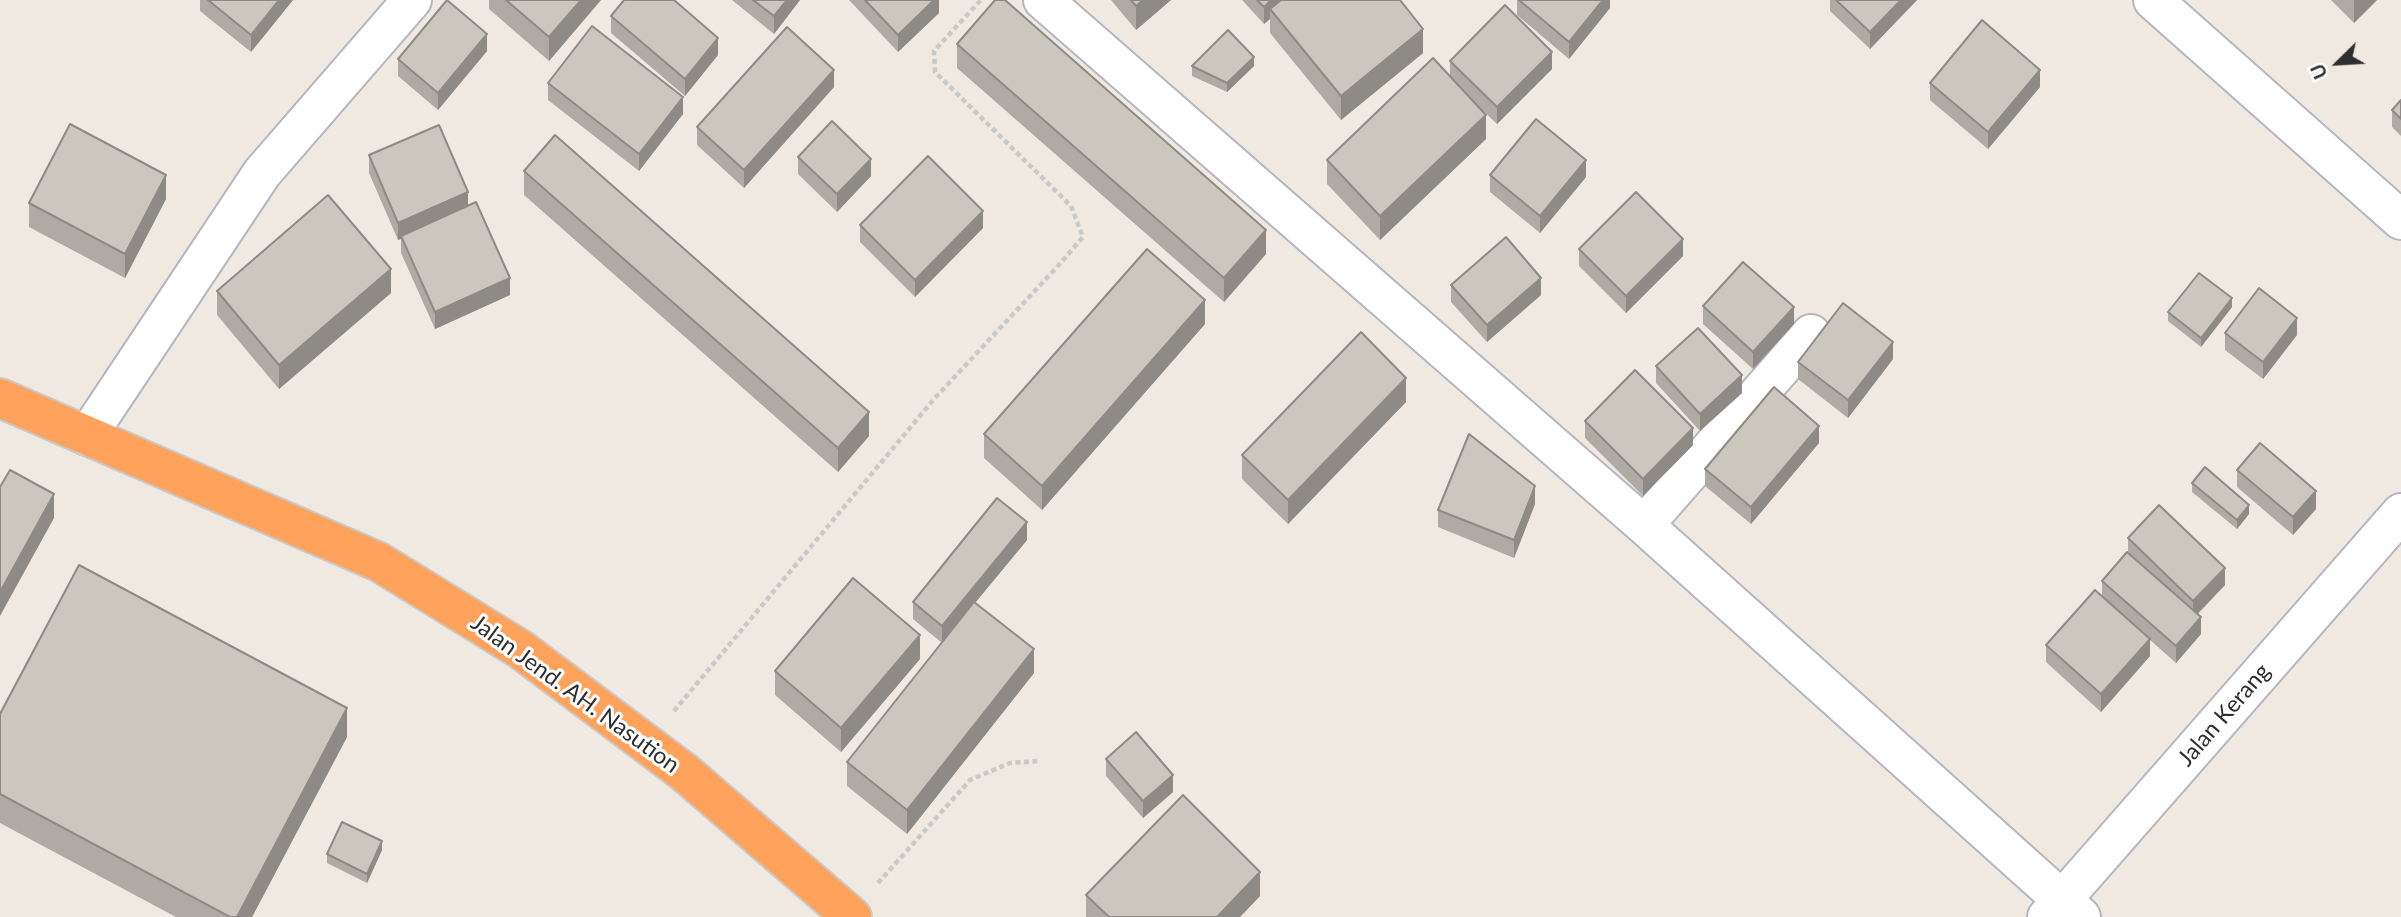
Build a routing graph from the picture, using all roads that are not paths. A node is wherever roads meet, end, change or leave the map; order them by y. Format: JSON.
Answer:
{"nodes":[{"id":1,"x":412,"y":0,"type":"edge"},
{"id":2,"x":1043,"y":0,"type":"edge"},
{"id":3,"x":2153,"y":0,"type":"edge"},
{"id":4,"x":2401,"y":220,"type":"edge"},
{"id":5,"x":1811,"y":334,"type":"dead end"},
{"id":6,"x":0,"y":398,"type":"edge"},
{"id":7,"x":87,"y":436,"type":"junction"},
{"id":8,"x":2401,"y":513,"type":"edge"},
{"id":9,"x":1644,"y":526,"type":"junction"},
{"id":10,"x":2063,"y":911,"type":"edge"},
{"id":11,"x":850,"y":916,"type":"edge"}],
"edges":[{"from":1,"to":7,"type":"street"},
{"from":2,"to":9,"type":"street"},
{"from":3,"to":4,"type":"street"},
{"from":5,"to":9,"type":"street"},
{"from":6,"to":7,"type":"highway","name":"Jalan Jend. AH. Nasution"},
{"from":7,"to":11,"type":"highway","name":"Jalan Jend. AH. Nasution"},
{"from":8,"to":10,"type":"street","name":"Jalan Kerang"},
{"from":9,"to":10,"type":"street"}]}
